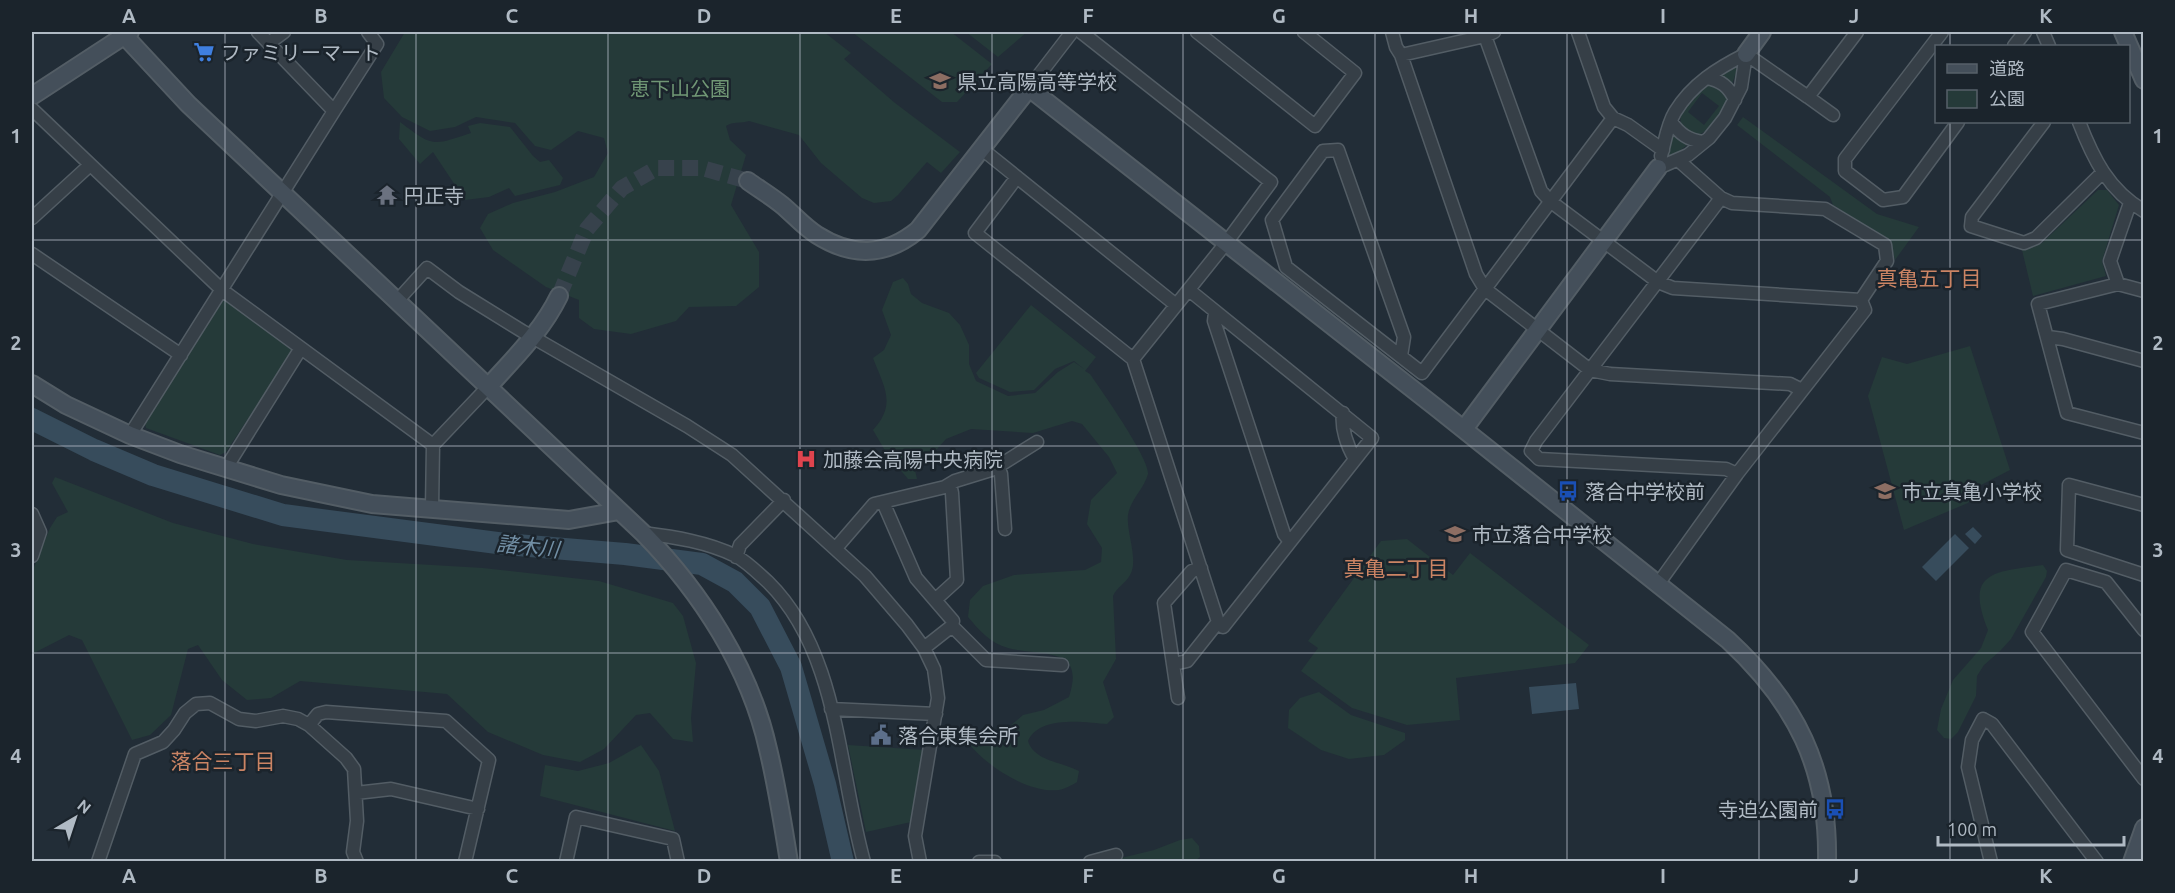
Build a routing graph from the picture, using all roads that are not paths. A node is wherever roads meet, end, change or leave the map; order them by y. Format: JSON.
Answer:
{"nodes":[{"id":1,"x":258,"y":32,"type":"edge"},
{"id":2,"x":284,"y":32,"type":"edge"},
{"id":3,"x":368,"y":32,"type":"edge"},
{"id":4,"x":1072,"y":32,"type":"edge"},
{"id":5,"x":1081,"y":32,"type":"edge"},
{"id":6,"x":1197,"y":32,"type":"edge"},
{"id":7,"x":1304,"y":32,"type":"edge"},
{"id":8,"x":1392,"y":32,"type":"edge"},
{"id":9,"x":1578,"y":32,"type":"edge"},
{"id":10,"x":1762,"y":32,"type":"edge"},
{"id":11,"x":1857,"y":32,"type":"edge"},
{"id":12,"x":1942,"y":32,"type":"edge"},
{"id":13,"x":2025,"y":32,"type":"edge"},
{"id":14,"x":124,"y":33,"type":"edge"},
{"id":15,"x":1490,"y":34,"type":"edge"},
{"id":16,"x":269,"y":42,"type":"junction"},
{"id":17,"x":2015,"y":45,"type":"edge"},
{"id":18,"x":2130,"y":49,"type":"edge"},
{"id":19,"x":1746,"y":54,"type":"junction"},
{"id":20,"x":1401,"y":55,"type":"junction"},
{"id":21,"x":2136,"y":64,"type":"edge"},
{"id":22,"x":1706,"y":78,"type":"junction"},
{"id":23,"x":2144,"y":80,"type":"edge"},
{"id":24,"x":1029,"y":88,"type":"junction"},
{"id":25,"x":32,"y":96,"type":"edge"},
{"id":26,"x":1808,"y":97,"type":"junction"},
{"id":27,"x":1735,"y":100,"type":"junction"},
{"id":28,"x":32,"y":109,"type":"edge"},
{"id":29,"x":334,"y":111,"type":"junction"},
{"id":30,"x":1833,"y":115,"type":"dead end"},
{"id":31,"x":1613,"y":118,"type":"junction"},
{"id":32,"x":1671,"y":122,"type":"junction"},
{"id":33,"x":1957,"y":123,"type":"edge"},
{"id":34,"x":2043,"y":123,"type":"edge"},
{"id":35,"x":2079,"y":123,"type":"edge"},
{"id":36,"x":1703,"y":142,"type":"junction"},
{"id":37,"x":982,"y":149,"type":"junction"},
{"id":38,"x":1663,"y":150,"type":"junction"},
{"id":39,"x":1678,"y":160,"type":"junction"},
{"id":40,"x":90,"y":165,"type":"junction"},
{"id":41,"x":1658,"y":168,"type":"junction"},
{"id":42,"x":2102,"y":173,"type":"junction"},
{"id":43,"x":1017,"y":177,"type":"junction"},
{"id":44,"x":748,"y":181,"type":"tunnel mouth"},
{"id":45,"x":283,"y":193,"type":"junction"},
{"id":46,"x":1721,"y":198,"type":"junction"},
{"id":47,"x":1550,"y":201,"type":"junction"},
{"id":48,"x":2130,"y":203,"type":"junction"},
{"id":49,"x":2144,"y":210,"type":"edge"},
{"id":50,"x":32,"y":218,"type":"edge"},
{"id":51,"x":1603,"y":242,"type":"junction"},
{"id":52,"x":1226,"y":243,"type":"junction"},
{"id":53,"x":32,"y":254,"type":"edge"},
{"id":54,"x":1658,"y":282,"type":"junction"},
{"id":55,"x":2118,"y":284,"type":"junction"},
{"id":56,"x":1485,"y":289,"type":"junction"},
{"id":57,"x":222,"y":290,"type":"junction"},
{"id":58,"x":1189,"y":290,"type":"junction"},
{"id":59,"x":2144,"y":291,"type":"edge"},
{"id":60,"x":559,"y":296,"type":"tunnel mouth"},
{"id":61,"x":398,"y":300,"type":"junction"},
{"id":62,"x":1861,"y":300,"type":"junction"},
{"id":63,"x":1176,"y":304,"type":"junction"},
{"id":64,"x":1215,"y":313,"type":"junction"},
{"id":65,"x":1537,"y":330,"type":"junction"},
{"id":66,"x":2048,"y":337,"type":"junction"},
{"id":67,"x":533,"y":338,"type":"junction"},
{"id":68,"x":301,"y":348,"type":"junction"},
{"id":69,"x":181,"y":355,"type":"junction"},
{"id":70,"x":1401,"y":356,"type":"junction"},
{"id":71,"x":1133,"y":359,"type":"junction"},
{"id":72,"x":2144,"y":361,"type":"edge"},
{"id":73,"x":1590,"y":370,"type":"junction"},
{"id":74,"x":32,"y":384,"type":"edge"},
{"id":75,"x":489,"y":386,"type":"junction"},
{"id":76,"x":1802,"y":390,"type":"junction"},
{"id":77,"x":1342,"y":414,"type":"junction"},
{"id":78,"x":1464,"y":429,"type":"junction"},
{"id":79,"x":2144,"y":433,"type":"edge"},
{"id":80,"x":130,"y":435,"type":"junction"},
{"id":81,"x":1037,"y":442,"type":"dead end"},
{"id":82,"x":434,"y":445,"type":"junction"},
{"id":83,"x":1355,"y":459,"type":"junction"},
{"id":84,"x":998,"y":466,"type":"junction"},
{"id":85,"x":226,"y":468,"type":"junction"},
{"id":86,"x":1737,"y":474,"type":"junction"},
{"id":87,"x":950,"y":484,"type":"junction"},
{"id":88,"x":784,"y":500,"type":"junction"},
{"id":89,"x":883,"y":502,"type":"junction"},
{"id":90,"x":2144,"y":505,"type":"edge"},
{"id":91,"x":432,"y":509,"type":"junction"},
{"id":92,"x":619,"y":511,"type":"junction"},
{"id":93,"x":32,"y":514,"type":"edge"},
{"id":94,"x":1005,"y":529,"type":"dead end"},
{"id":95,"x":647,"y":537,"type":"junction"},
{"id":96,"x":1290,"y":542,"type":"junction"},
{"id":97,"x":836,"y":548,"type":"junction"},
{"id":98,"x":32,"y":556,"type":"edge"},
{"id":99,"x":736,"y":556,"type":"junction"},
{"id":100,"x":1201,"y":568,"type":"junction"},
{"id":101,"x":2144,"y":575,"type":"edge"},
{"id":102,"x":1658,"y":584,"type":"junction"},
{"id":103,"x":935,"y":600,"type":"junction"},
{"id":104,"x":1218,"y":622,"type":"junction"},
{"id":105,"x":952,"y":626,"type":"junction"},
{"id":106,"x":2144,"y":630,"type":"edge"},
{"id":107,"x":924,"y":648,"type":"junction"},
{"id":108,"x":1173,"y":664,"type":"junction"},
{"id":109,"x":1062,"y":665,"type":"dead end"},
{"id":110,"x":1178,"y":698,"type":"dead end"},
{"id":111,"x":831,"y":709,"type":"junction"},
{"id":112,"x":936,"y":714,"type":"junction"},
{"id":113,"x":309,"y":725,"type":"junction"},
{"id":114,"x":2144,"y":778,"type":"edge"},
{"id":115,"x":356,"y":793,"type":"junction"},
{"id":116,"x":478,"y":809,"type":"junction"},
{"id":117,"x":2144,"y":828,"type":"edge"},
{"id":118,"x":1116,"y":855,"type":"dead end"},
{"id":119,"x":98,"y":861,"type":"edge"},
{"id":120,"x":357,"y":861,"type":"edge"},
{"id":121,"x":465,"y":861,"type":"edge"},
{"id":122,"x":566,"y":861,"type":"edge"},
{"id":123,"x":678,"y":861,"type":"edge"},
{"id":124,"x":789,"y":861,"type":"edge"},
{"id":125,"x":864,"y":861,"type":"edge"},
{"id":126,"x":920,"y":861,"type":"edge"},
{"id":127,"x":979,"y":861,"type":"edge"},
{"id":128,"x":995,"y":861,"type":"edge"},
{"id":129,"x":1090,"y":861,"type":"edge"},
{"id":130,"x":1827,"y":861,"type":"edge"},
{"id":131,"x":1990,"y":861,"type":"edge"},
{"id":132,"x":2097,"y":861,"type":"edge"},
{"id":133,"x":2132,"y":861,"type":"edge"}],
"edges":[{"from":1,"to":16,"type":"street"},
{"from":2,"to":16,"type":"street"},
{"from":3,"to":29,"type":"street"},
{"from":4,"to":24,"type":"street"},
{"from":5,"to":52,"type":"street"},
{"from":6,"to":7,"type":"street"},
{"from":8,"to":20,"type":"street"},
{"from":9,"to":31,"type":"street"},
{"from":10,"to":19,"type":"street"},
{"from":11,"to":26,"type":"street"},
{"from":12,"to":33,"type":"street"},
{"from":13,"to":17,"type":"street"},
{"from":14,"to":25,"type":"street"},
{"from":14,"to":45,"type":"street"},
{"from":15,"to":20,"type":"street"},
{"from":15,"to":47,"type":"street"},
{"from":16,"to":29,"type":"street"},
{"from":18,"to":21,"type":"street"},
{"from":19,"to":22,"type":"street"},
{"from":19,"to":26,"type":"street"},
{"from":19,"to":27,"type":"street"},
{"from":20,"to":56,"type":"street"},
{"from":21,"to":23,"type":"street"},
{"from":22,"to":27,"type":"street"},
{"from":22,"to":32,"type":"street"},
{"from":24,"to":37,"type":"street"},
{"from":24,"to":52,"type":"street"},
{"from":26,"to":30,"type":"street"},
{"from":27,"to":36,"type":"street"},
{"from":28,"to":40,"type":"street"},
{"from":29,"to":45,"type":"street"},
{"from":31,"to":38,"type":"street"},
{"from":31,"to":47,"type":"street"},
{"from":32,"to":36,"type":"street"},
{"from":32,"to":38,"type":"street"},
{"from":34,"to":42,"type":"street"},
{"from":35,"to":42,"type":"street"},
{"from":36,"to":39,"type":"street"},
{"from":37,"to":43,"type":"street"},
{"from":37,"to":44,"type":"street"},
{"from":38,"to":41,"type":"street"},
{"from":39,"to":41,"type":"street"},
{"from":39,"to":46,"type":"street"},
{"from":40,"to":50,"type":"street"},
{"from":40,"to":57,"type":"street"},
{"from":41,"to":51,"type":"street"},
{"from":42,"to":48,"type":"street"},
{"from":43,"to":63,"type":"street"},
{"from":43,"to":71,"type":"street"},
{"from":45,"to":57,"type":"street"},
{"from":45,"to":61,"type":"street"},
{"from":46,"to":54,"type":"street"},
{"from":46,"to":62,"type":"street"},
{"from":47,"to":51,"type":"street"},
{"from":47,"to":56,"type":"street"},
{"from":48,"to":49,"type":"street"},
{"from":48,"to":55,"type":"street"},
{"from":51,"to":54,"type":"street"},
{"from":51,"to":65,"type":"street"},
{"from":52,"to":58,"type":"street"},
{"from":52,"to":78,"type":"street"},
{"from":53,"to":69,"type":"street"},
{"from":54,"to":62,"type":"street"},
{"from":54,"to":73,"type":"street"},
{"from":55,"to":59,"type":"street"},
{"from":55,"to":66,"type":"street"},
{"from":56,"to":65,"type":"street"},
{"from":56,"to":70,"type":"street"},
{"from":57,"to":68,"type":"street"},
{"from":57,"to":69,"type":"street"},
{"from":58,"to":63,"type":"street"},
{"from":58,"to":64,"type":"street"},
{"from":60,"to":67,"type":"street"},
{"from":61,"to":67,"type":"street"},
{"from":61,"to":75,"type":"street"},
{"from":62,"to":76,"type":"street"},
{"from":63,"to":71,"type":"street"},
{"from":64,"to":77,"type":"street"},
{"from":64,"to":96,"type":"street"},
{"from":65,"to":73,"type":"street"},
{"from":65,"to":78,"type":"street"},
{"from":66,"to":72,"type":"street"},
{"from":66,"to":79,"type":"street"},
{"from":67,"to":75,"type":"street"},
{"from":67,"to":88,"type":"street"},
{"from":68,"to":82,"type":"street"},
{"from":68,"to":85,"type":"street"},
{"from":69,"to":80,"type":"street"},
{"from":70,"to":70,"type":"street"},
{"from":71,"to":100,"type":"street"},
{"from":73,"to":76,"type":"street"},
{"from":73,"to":86,"type":"street"},
{"from":74,"to":80,"type":"street"},
{"from":75,"to":82,"type":"street"},
{"from":75,"to":92,"type":"street"},
{"from":76,"to":86,"type":"street"},
{"from":77,"to":83,"type":"street"},
{"from":77,"to":83,"type":"street"},
{"from":78,"to":102,"type":"street"},
{"from":80,"to":85,"type":"street"},
{"from":81,"to":84,"type":"street"},
{"from":82,"to":91,"type":"street"},
{"from":83,"to":96,"type":"street"},
{"from":84,"to":87,"type":"street"},
{"from":84,"to":94,"type":"street"},
{"from":85,"to":91,"type":"street"},
{"from":86,"to":102,"type":"street"},
{"from":87,"to":89,"type":"street"},
{"from":87,"to":103,"type":"street"},
{"from":88,"to":97,"type":"street"},
{"from":88,"to":99,"type":"street"},
{"from":89,"to":97,"type":"street"},
{"from":89,"to":103,"type":"street"},
{"from":90,"to":101,"type":"street"},
{"from":91,"to":92,"type":"street"},
{"from":92,"to":95,"type":"street"},
{"from":93,"to":98,"type":"street"},
{"from":95,"to":99,"type":"street"},
{"from":95,"to":124,"type":"street"},
{"from":96,"to":104,"type":"street"},
{"from":97,"to":107,"type":"street"},
{"from":99,"to":111,"type":"street"},
{"from":100,"to":104,"type":"street"},
{"from":100,"to":108,"type":"street"},
{"from":102,"to":130,"type":"street"},
{"from":103,"to":105,"type":"street"},
{"from":104,"to":108,"type":"street"},
{"from":105,"to":107,"type":"street"},
{"from":105,"to":109,"type":"street"},
{"from":106,"to":114,"type":"street"},
{"from":107,"to":112,"type":"street"},
{"from":108,"to":110,"type":"street"},
{"from":111,"to":112,"type":"street"},
{"from":111,"to":125,"type":"street"},
{"from":112,"to":126,"type":"street"},
{"from":113,"to":115,"type":"street"},
{"from":113,"to":116,"type":"street"},
{"from":113,"to":119,"type":"street"},
{"from":115,"to":116,"type":"street"},
{"from":115,"to":120,"type":"street"},
{"from":116,"to":121,"type":"street"},
{"from":117,"to":133,"type":"street"},
{"from":118,"to":129,"type":"street"},
{"from":122,"to":123,"type":"street"},
{"from":127,"to":128,"type":"street"},
{"from":131,"to":132,"type":"street"}]}
